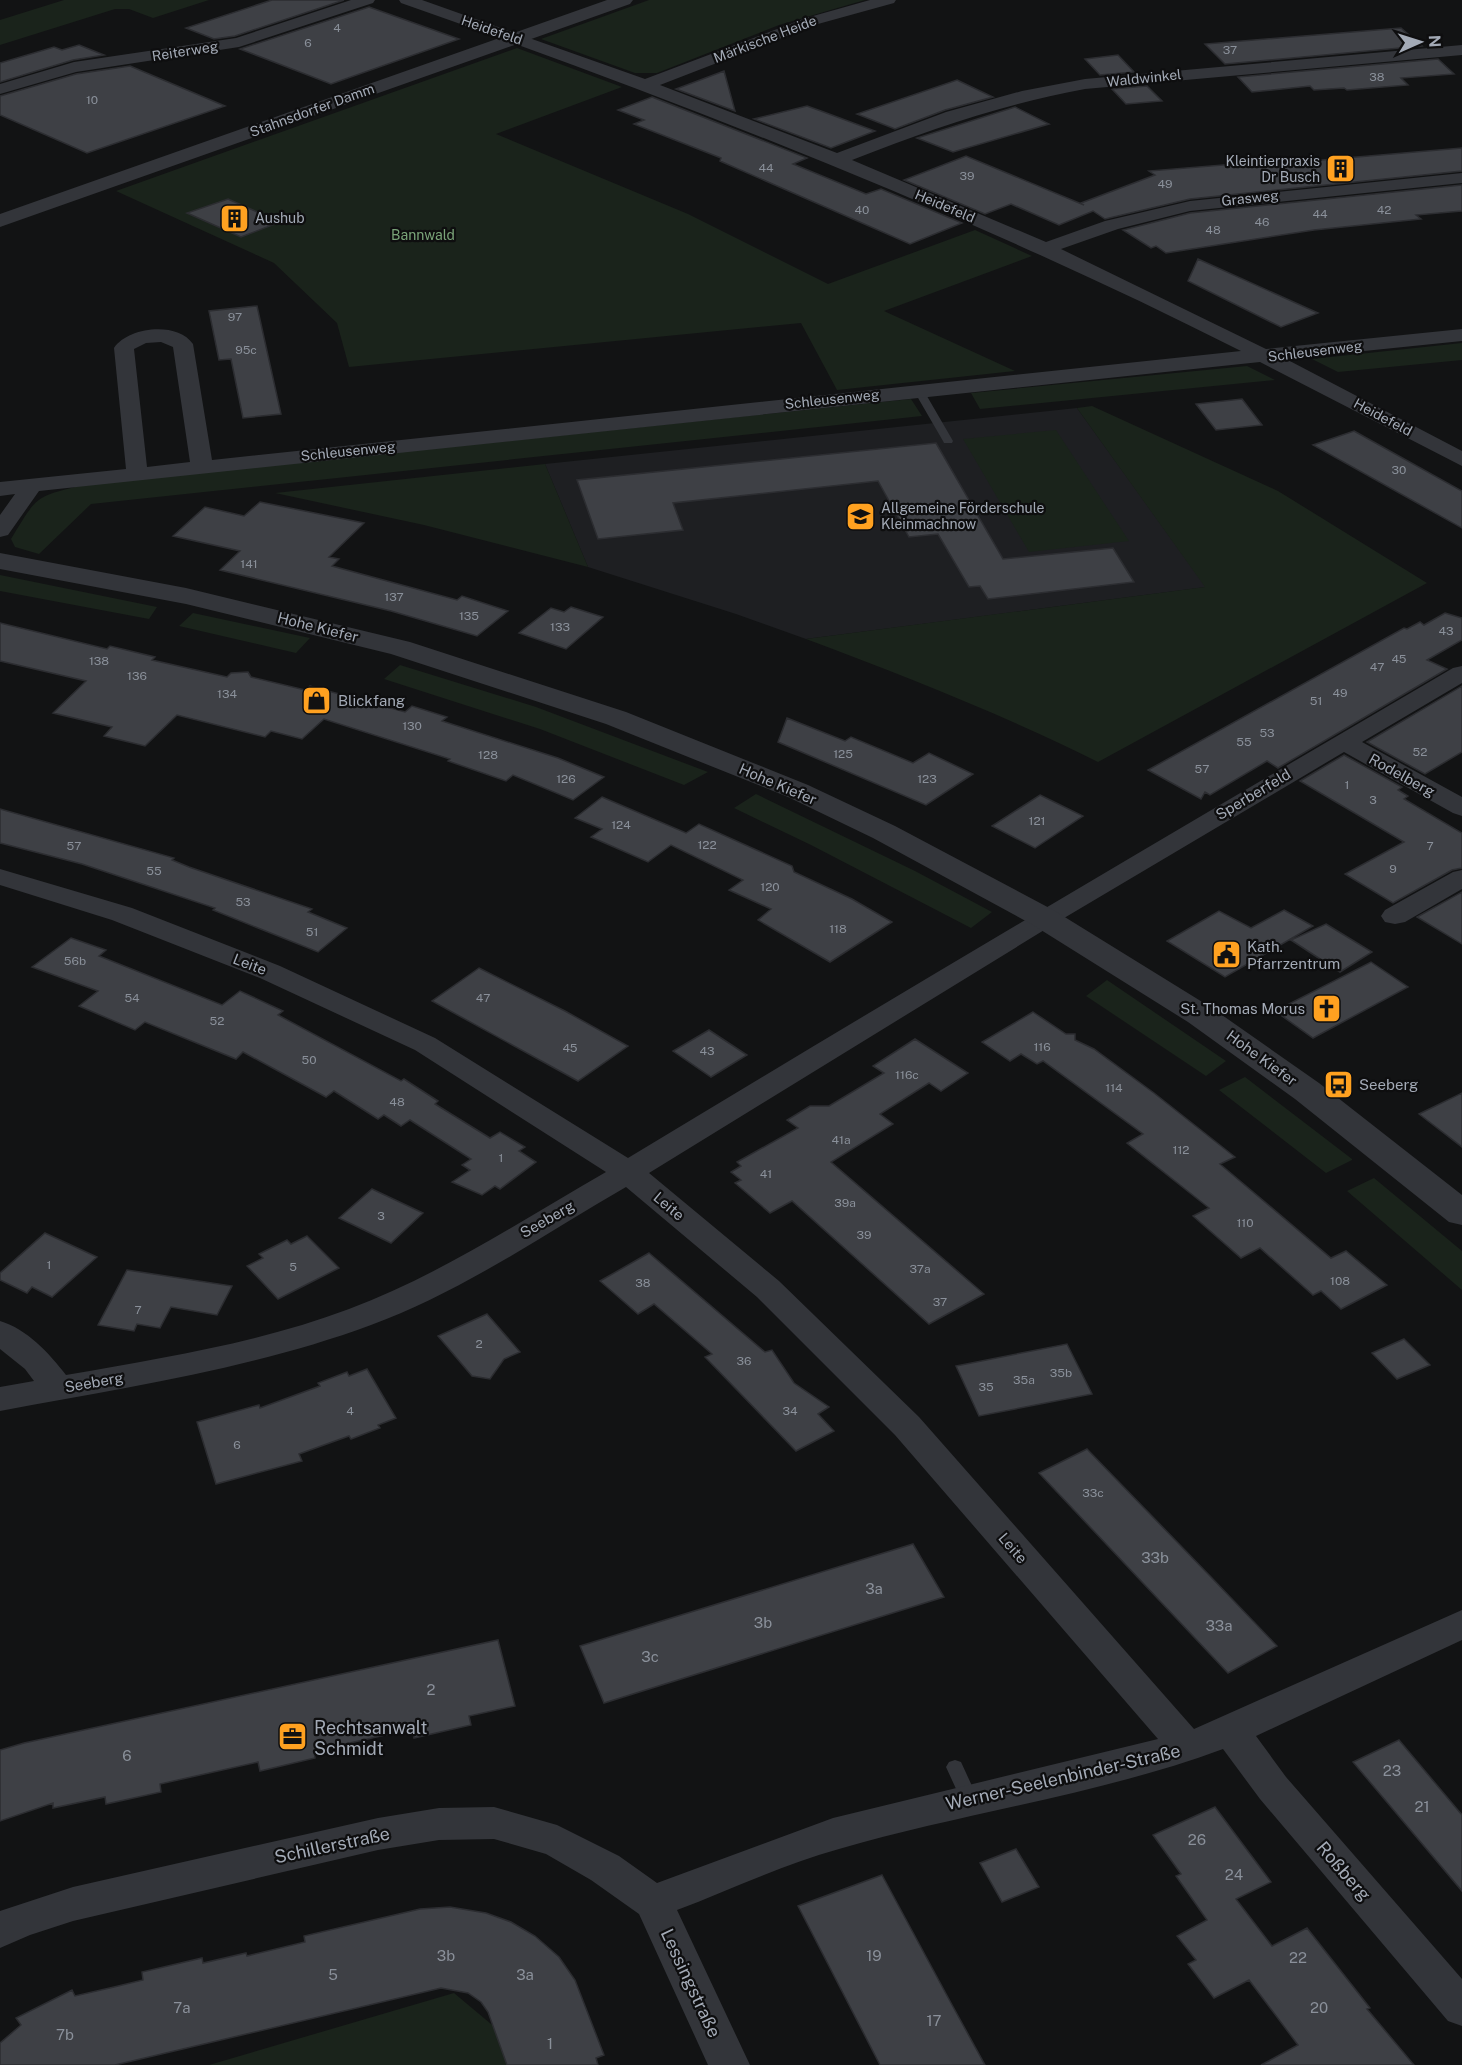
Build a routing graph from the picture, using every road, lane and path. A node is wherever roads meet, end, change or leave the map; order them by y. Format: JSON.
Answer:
{"nodes":[{"id":1,"x":367,"y":0,"type":"edge"},
{"id":2,"x":407,"y":0,"type":"edge"},
{"id":3,"x":624,"y":0,"type":"edge"},
{"id":4,"x":888,"y":0,"type":"edge"},
{"id":5,"x":516,"y":39,"type":"junction"},
{"id":6,"x":1462,"y":50,"type":"edge"},
{"id":7,"x":645,"y":86,"type":"junction"},
{"id":8,"x":0,"y":89,"type":"edge"},
{"id":9,"x":838,"y":159,"type":"junction"},
{"id":10,"x":1462,"y":178,"type":"edge"},
{"id":11,"x":0,"y":221,"type":"edge"},
{"id":12,"x":1045,"y":249,"type":"junction"},
{"id":13,"x":1462,"y":335,"type":"edge"},
{"id":14,"x":1267,"y":357,"type":"junction"},
{"id":15,"x":919,"y":391,"type":"junction"},
{"id":16,"x":948,"y":441,"type":"dead end"},
{"id":17,"x":1462,"y":460,"type":"edge"},
{"id":18,"x":201,"y":467,"type":"junction"},
{"id":19,"x":137,"y":475,"type":"junction"},
{"id":20,"x":32,"y":486,"type":"junction"},
{"id":21,"x":0,"y":489,"type":"edge"},
{"id":22,"x":0,"y":530,"type":"edge"},
{"id":23,"x":0,"y":561,"type":"edge"},
{"id":24,"x":1462,"y":673,"type":"edge"},
{"id":25,"x":1342,"y":741,"type":"junction"},
{"id":26,"x":1462,"y":808,"type":"edge"},
{"id":27,"x":0,"y":878,"type":"edge"},
{"id":28,"x":1462,"y":878,"type":"edge"},
{"id":29,"x":1395,"y":916,"type":"dead end"},
{"id":30,"x":1044,"y":918,"type":"junction"},
{"id":31,"x":628,"y":1172,"type":"junction"},
{"id":32,"x":1462,"y":1213,"type":"edge"},
{"id":33,"x":0,"y":1332,"type":"edge"},
{"id":34,"x":58,"y":1388,"type":"junction"},
{"id":35,"x":0,"y":1399,"type":"edge"},
{"id":36,"x":1462,"y":1624,"type":"edge"},
{"id":37,"x":1231,"y":1731,"type":"junction"},
{"id":38,"x":1187,"y":1747,"type":"junction"},
{"id":39,"x":653,"y":1902,"type":"junction"},
{"id":40,"x":0,"y":1931,"type":"edge"},
{"id":41,"x":1462,"y":2008,"type":"edge"},
{"id":42,"x":729,"y":2065,"type":"edge"}],
"edges":[{"from":1,"to":8,"type":"street","name":"Reiterweg"},
{"from":2,"to":5,"type":"street","name":"Heidefeld"},
{"from":3,"to":5,"type":"street","name":"Stahnsdorfer Damm"},
{"from":4,"to":7,"type":"street","name":"Märkische Heide"},
{"from":5,"to":7,"type":"street","name":"Heidefeld"},
{"from":5,"to":11,"type":"street","name":"Stahnsdorfer Damm"},
{"from":6,"to":9,"type":"street","name":"Waldwinkel"},
{"from":7,"to":9,"type":"street","name":"Heidefeld"},
{"from":9,"to":12,"type":"street","name":"Heidefeld"},
{"from":10,"to":12,"type":"street","name":"Grasweg"},
{"from":12,"to":14,"type":"street","name":"Heidefeld"},
{"from":13,"to":14,"type":"street","name":"Schleusenweg"},
{"from":14,"to":15,"type":"street","name":"Schleusenweg"},
{"from":14,"to":17,"type":"street","name":"Heidefeld"},
{"from":15,"to":16,"type":"lane"},
{"from":15,"to":18,"type":"street","name":"Schleusenweg"},
{"from":18,"to":19,"type":"street","name":"Schleusenweg"},
{"from":18,"to":19,"type":"street"},
{"from":19,"to":20,"type":"street","name":"Schleusenweg"},
{"from":20,"to":21,"type":"street"},
{"from":20,"to":22,"type":"street"},
{"from":23,"to":30,"type":"street","name":"Hohe Kiefer"},
{"from":24,"to":25,"type":"street","name":"Sperberfeld"},
{"from":25,"to":26,"type":"street","name":"Rodelberg"},
{"from":25,"to":30,"type":"street","name":"Sperberfeld"},
{"from":27,"to":31,"type":"street","name":"Leite"},
{"from":28,"to":29,"type":"street"},
{"from":30,"to":31,"type":"street","name":"Seeberg"},
{"from":30,"to":32,"type":"street","name":"Hohe Kiefer"},
{"from":31,"to":34,"type":"street","name":"Seeberg"},
{"from":31,"to":38,"type":"street","name":"Leite"},
{"from":33,"to":34,"type":"street"},
{"from":34,"to":35,"type":"street","name":"Seeberg"},
{"from":36,"to":37,"type":"street","name":"Werner-Seelenbinder-Straße"},
{"from":37,"to":38,"type":"street","name":"Werner-Seelenbinder-Straße"},
{"from":37,"to":41,"type":"street","name":"Roßberg"},
{"from":38,"to":39,"type":"street","name":"Werner-Seelenbinder-Straße"},
{"from":39,"to":40,"type":"street","name":"Schillerstraße"},
{"from":39,"to":42,"type":"street","name":"Lessingstraße"}]}
